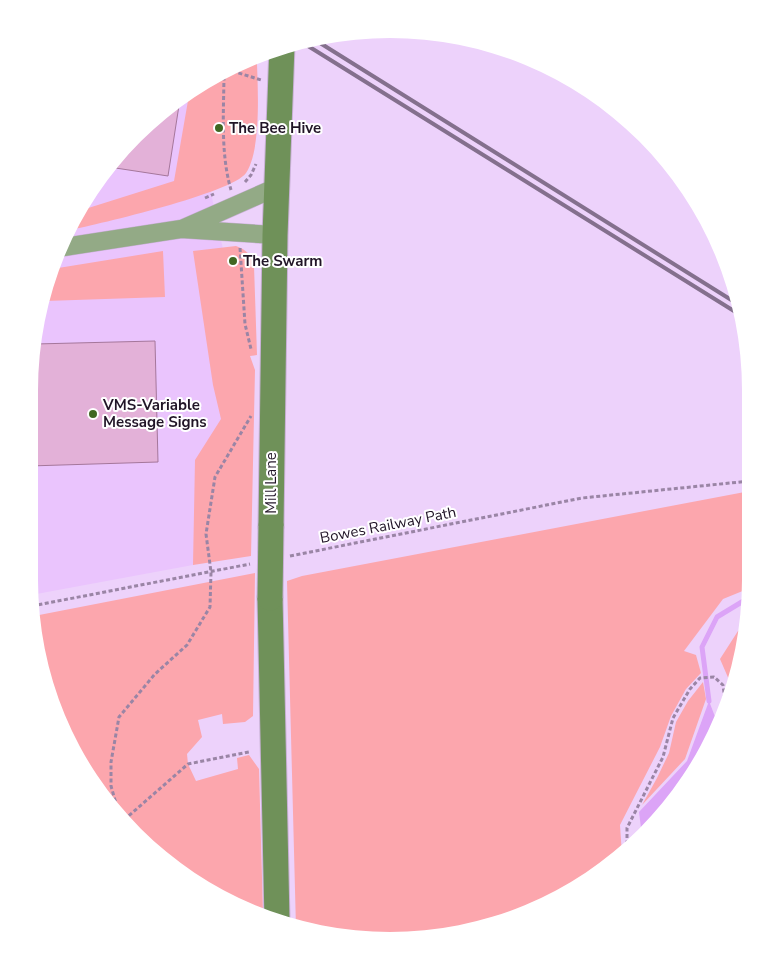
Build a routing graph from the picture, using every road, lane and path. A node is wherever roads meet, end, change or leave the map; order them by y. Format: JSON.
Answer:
{"nodes":[{"id":1,"x":282,"y":55,"type":"edge"},
{"id":2,"x":237,"y":73,"type":"edge"},
{"id":3,"x":225,"y":79,"type":"edge"},
{"id":4,"x":280,"y":86,"type":"junction"},
{"id":5,"x":256,"y":163,"type":"dead end"},
{"id":6,"x":244,"y":183,"type":"dead end"},
{"id":7,"x":237,"y":186,"type":"dead end"},
{"id":8,"x":277,"y":187,"type":"junction"},
{"id":9,"x":231,"y":189,"type":"junction"},
{"id":10,"x":204,"y":198,"type":"dead end"},
{"id":11,"x":181,"y":230,"type":"junction"},
{"id":12,"x":275,"y":235,"type":"junction"},
{"id":13,"x":240,"y":242,"type":"dead end"},
{"id":14,"x":68,"y":247,"type":"edge"},
{"id":15,"x":252,"y":350,"type":"dead end"},
{"id":16,"x":272,"y":404,"type":"junction"},
{"id":17,"x":742,"y":482,"type":"edge"},
{"id":18,"x":289,"y":556,"type":"dead end"},
{"id":19,"x":259,"y":562,"type":"dead end"},
{"id":20,"x":210,"y":572,"type":"junction"},
{"id":21,"x":38,"y":605,"type":"edge"},
{"id":22,"x":724,"y":692,"type":"edge"},
{"id":23,"x":249,"y":752,"type":"dead end"},
{"id":24,"x":115,"y":800,"type":"edge"},
{"id":25,"x":129,"y":815,"type":"edge"},
{"id":26,"x":627,"y":839,"type":"edge"},
{"id":27,"x":278,"y":913,"type":"edge"}],
"edges":[{"from":1,"to":4,"type":"main road","name":"Mill Lane"},
{"from":2,"to":4,"type":"path"},
{"from":3,"to":9,"type":"path"},
{"from":4,"to":8,"type":"main road","name":"Mill Lane"},
{"from":5,"to":6,"type":"path"},
{"from":7,"to":9,"type":"path"},
{"from":8,"to":11,"type":"street"},
{"from":8,"to":12,"type":"main road","name":"Mill Lane"},
{"from":9,"to":10,"type":"path"},
{"from":11,"to":12,"type":"street"},
{"from":11,"to":14,"type":"street"},
{"from":12,"to":16,"type":"main road","name":"Mill Lane"},
{"from":13,"to":15,"type":"path"},
{"from":16,"to":20,"type":"path"},
{"from":16,"to":27,"type":"main road","name":"Mill Lane","bridge":true},
{"from":17,"to":18,"type":"path","name":"Bowes Railway Path"},
{"from":19,"to":20,"type":"path"},
{"from":20,"to":21,"type":"path"},
{"from":20,"to":24,"type":"path"},
{"from":22,"to":26,"type":"path"},
{"from":23,"to":25,"type":"path"}]}
